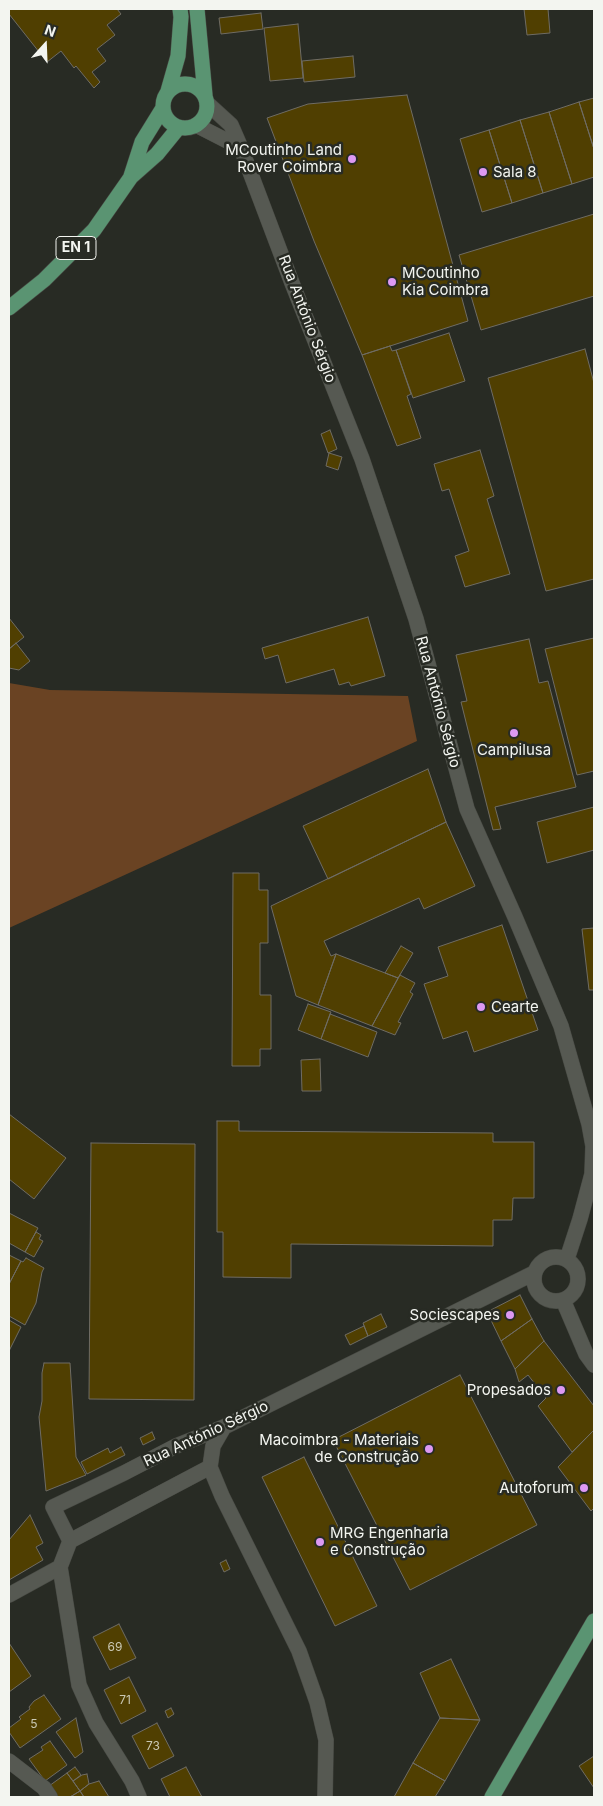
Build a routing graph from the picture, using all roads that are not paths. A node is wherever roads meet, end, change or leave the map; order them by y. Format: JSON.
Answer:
{"nodes":[{"id":1,"x":180,"y":9,"type":"edge"},
{"id":2,"x":197,"y":9,"type":"edge"},
{"id":3,"x":168,"y":91,"type":"junction"},
{"id":4,"x":206,"y":100,"type":"junction"},
{"id":5,"x":163,"y":108,"type":"junction"},
{"id":6,"x":196,"y":125,"type":"junction"},
{"id":7,"x":179,"y":127,"type":"junction"},
{"id":8,"x":242,"y":148,"type":"junction"},
{"id":9,"x":131,"y":178,"type":"junction"},
{"id":10,"x":9,"y":308,"type":"edge"},
{"id":11,"x":567,"y":1260,"type":"junction"},
{"id":12,"x":534,"y":1273,"type":"junction"},
{"id":13,"x":563,"y":1300,"type":"junction"},
{"id":14,"x":594,"y":1365,"type":"edge"},
{"id":15,"x":224,"y":1427,"type":"junction"},
{"id":16,"x":210,"y":1466,"type":"junction"},
{"id":17,"x":70,"y":1541,"type":"junction"},
{"id":18,"x":60,"y":1568,"type":"junction"},
{"id":19,"x":9,"y":1595,"type":"edge"},
{"id":20,"x":594,"y":1621,"type":"edge"},
{"id":21,"x":594,"y":1640,"type":"edge"},
{"id":22,"x":572,"y":1661,"type":"junction"},
{"id":23,"x":9,"y":1761,"type":"edge"},
{"id":24,"x":50,"y":1797,"type":"edge"},
{"id":25,"x":139,"y":1797,"type":"edge"},
{"id":26,"x":324,"y":1797,"type":"edge"},
{"id":27,"x":492,"y":1797,"type":"edge"}],
"edges":[{"from":1,"to":3,"type":"main road","number":"EN 1"},
{"from":2,"to":4,"type":"main road"},
{"from":3,"to":4,"type":"main road"},
{"from":3,"to":5,"type":"main road","number":"EN 1"},
{"from":4,"to":6,"type":"main road"},
{"from":4,"to":8,"type":"street","name":"Rua António Sérgio"},
{"from":5,"to":7,"type":"main road"},
{"from":5,"to":9,"type":"main road","number":"EN 1"},
{"from":6,"to":7,"type":"main road"},
{"from":6,"to":8,"type":"street"},
{"from":7,"to":9,"type":"main road","number":"EN 1"},
{"from":8,"to":11,"type":"street","name":"Rua António Sérgio"},
{"from":9,"to":10,"type":"main road","number":"EN 1"},
{"from":11,"to":12,"type":"street"},
{"from":11,"to":13,"type":"street"},
{"from":12,"to":13,"type":"street"},
{"from":12,"to":15,"type":"street","name":"Rua António Sérgio"},
{"from":13,"to":14,"type":"street"},
{"from":15,"to":16,"type":"street"},
{"from":15,"to":17,"type":"street","name":"Rua António Sérgio"},
{"from":16,"to":17,"type":"street","name":"Rua António Sérgio"},
{"from":16,"to":26,"type":"street"},
{"from":17,"to":18,"type":"street"},
{"from":18,"to":19,"type":"street"},
{"from":18,"to":25,"type":"street"},
{"from":20,"to":22,"type":"main road"},
{"from":21,"to":22,"type":"main road"},
{"from":22,"to":27,"type":"main road"},
{"from":23,"to":24,"type":"street"}]}
